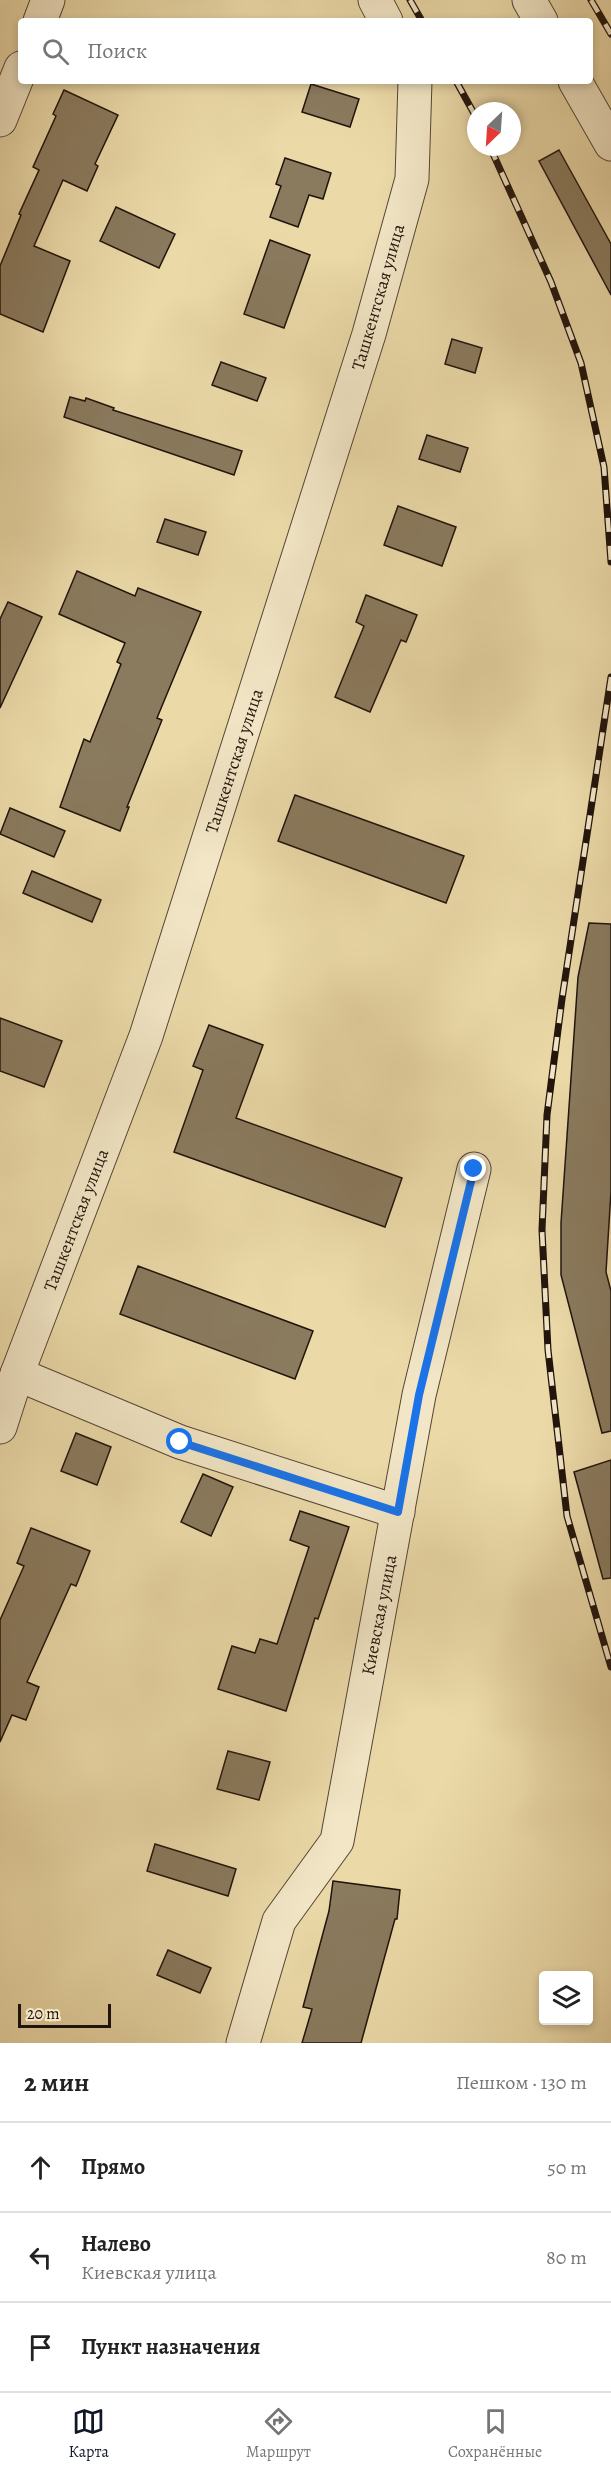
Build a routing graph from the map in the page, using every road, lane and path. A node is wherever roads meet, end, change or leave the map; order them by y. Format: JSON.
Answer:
{"nodes":[{"id":1,"x":48,"y":0,"type":"edge"},
{"id":2,"x":375,"y":0,"type":"edge"},
{"id":3,"x":529,"y":0,"type":"edge"},
{"id":4,"x":41,"y":18,"type":"edge"},
{"id":5,"x":384,"y":18,"type":"edge"},
{"id":6,"x":539,"y":18,"type":"edge"},
{"id":7,"x":18,"y":75,"type":"edge"},
{"id":8,"x":415,"y":84,"type":"edge"},
{"id":9,"x":577,"y":84,"type":"edge"},
{"id":10,"x":0,"y":120,"type":"edge"},
{"id":11,"x":611,"y":144,"type":"edge"},
{"id":12,"x":474,"y":1169,"type":"dead end"},
{"id":13,"x":17,"y":1374,"type":"junction"},
{"id":14,"x":0,"y":1427,"type":"edge"},
{"id":15,"x":398,"y":1512,"type":"junction"},
{"id":16,"x":243,"y":2043,"type":"edge"}],
"edges":[{"from":1,"to":4,"type":"street"},
{"from":2,"to":5,"type":"street"},
{"from":3,"to":6,"type":"street"},
{"from":7,"to":10,"type":"street"},
{"from":8,"to":13,"type":"street","name":"Ташкентская улица"},
{"from":9,"to":11,"type":"street"},
{"from":12,"to":15,"type":"street","name":"Киевская улица"},
{"from":13,"to":14,"type":"street","name":"Ташкентская улица"},
{"from":13,"to":15,"type":"street"},
{"from":15,"to":16,"type":"street","name":"Киевская улица"}]}
